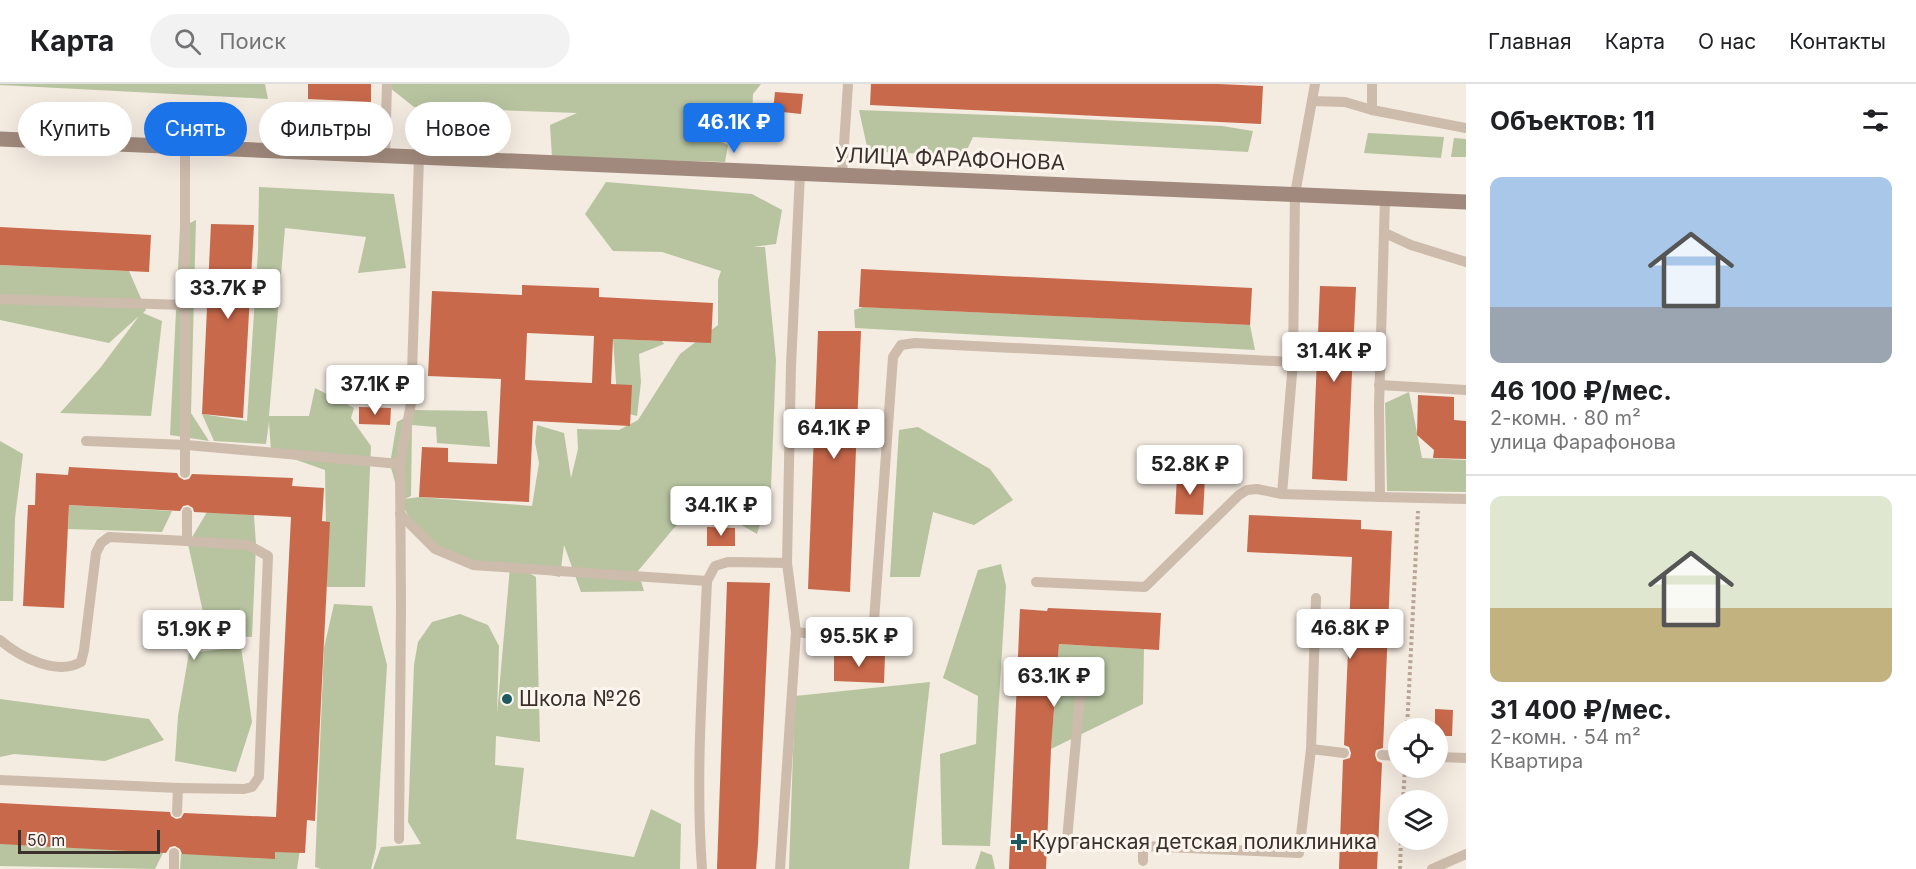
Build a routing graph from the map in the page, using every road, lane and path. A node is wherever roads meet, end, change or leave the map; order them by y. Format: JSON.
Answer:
{"nodes":[{"id":1,"x":387,"y":84,"type":"edge"},
{"id":2,"x":848,"y":84,"type":"edge"},
{"id":3,"x":1315,"y":84,"type":"edge"},
{"id":4,"x":1371,"y":84,"type":"edge"},
{"id":5,"x":386,"y":102,"type":"edge"},
{"id":6,"x":1312,"y":102,"type":"junction"},
{"id":7,"x":1372,"y":110,"type":"junction"},
{"id":8,"x":1466,"y":128,"type":"edge"},
{"id":9,"x":0,"y":140,"type":"edge"},
{"id":10,"x":144,"y":145,"type":"edge"},
{"id":11,"x":185,"y":156,"type":"edge"},
{"id":12,"x":385,"y":156,"type":"edge"},
{"id":13,"x":419,"y":157,"type":"junction"},
{"id":14,"x":800,"y":173,"type":"junction"},
{"id":15,"x":842,"y":175,"type":"junction"},
{"id":16,"x":1295,"y":194,"type":"junction"},
{"id":17,"x":1385,"y":198,"type":"junction"},
{"id":18,"x":1466,"y":202,"type":"edge"},
{"id":19,"x":1384,"y":233,"type":"junction"},
{"id":20,"x":1466,"y":262,"type":"edge"},
{"id":21,"x":0,"y":299,"type":"edge"},
{"id":22,"x":184,"y":305,"type":"junction"},
{"id":23,"x":1293,"y":362,"type":"junction"},
{"id":24,"x":1379,"y":385,"type":"junction"},
{"id":25,"x":1466,"y":390,"type":"edge"},
{"id":26,"x":86,"y":441,"type":"dead end"},
{"id":27,"x":187,"y":445,"type":"junction"},
{"id":28,"x":400,"y":464,"type":"junction"},
{"id":29,"x":185,"y":473,"type":"dead end"},
{"id":30,"x":1281,"y":494,"type":"junction"},
{"id":31,"x":1380,"y":497,"type":"junction"},
{"id":32,"x":1424,"y":498,"type":"junction"},
{"id":33,"x":1466,"y":499,"type":"edge"},
{"id":34,"x":187,"y":512,"type":"dead end"},
{"id":35,"x":400,"y":514,"type":"junction"},
{"id":36,"x":187,"y":541,"type":"junction"},
{"id":37,"x":787,"y":563,"type":"junction"},
{"id":38,"x":707,"y":580,"type":"junction"},
{"id":39,"x":1036,"y":582,"type":"dead end"},
{"id":40,"x":1316,"y":598,"type":"dead end"},
{"id":41,"x":796,"y":632,"type":"junction"},
{"id":42,"x":0,"y":640,"type":"edge"},
{"id":43,"x":1082,"y":673,"type":"dead end"},
{"id":44,"x":1408,"y":718,"type":"edge"},
{"id":45,"x":1311,"y":749,"type":"junction"},
{"id":46,"x":1344,"y":753,"type":"dead end"},
{"id":47,"x":1382,"y":755,"type":"dead end"},
{"id":48,"x":1388,"y":755,"type":"edge"},
{"id":49,"x":1448,"y":757,"type":"edge"},
{"id":50,"x":1466,"y":758,"type":"edge"},
{"id":51,"x":0,"y":780,"type":"edge"},
{"id":52,"x":178,"y":788,"type":"junction"},
{"id":53,"x":177,"y":812,"type":"dead end"},
{"id":54,"x":399,"y":839,"type":"dead end"},
{"id":55,"x":1143,"y":846,"type":"junction"},
{"id":56,"x":1401,"y":850,"type":"edge"},
{"id":57,"x":174,"y":853,"type":"dead end"},
{"id":58,"x":1466,"y":854,"type":"edge"},
{"id":59,"x":1143,"y":861,"type":"dead end"},
{"id":60,"x":174,"y":869,"type":"edge"},
{"id":61,"x":702,"y":869,"type":"edge"},
{"id":62,"x":780,"y":869,"type":"edge"},
{"id":63,"x":1400,"y":869,"type":"edge"},
{"id":64,"x":1432,"y":869,"type":"edge"}],
"edges":[{"from":1,"to":5,"type":"lane"},
{"from":2,"to":15,"type":"lane"},
{"from":3,"to":6,"type":"lane"},
{"from":4,"to":7,"type":"lane"},
{"from":6,"to":7,"type":"lane"},
{"from":6,"to":16,"type":"lane"},
{"from":7,"to":8,"type":"lane"},
{"from":9,"to":10,"type":"street","name":"УЛИЦА ФАРАФОНОВА"},
{"from":11,"to":22,"type":"lane"},
{"from":12,"to":13,"type":"street","name":"УЛИЦА ФАРАФОНОВА"},
{"from":13,"to":14,"type":"street","name":"УЛИЦА ФАРАФОНОВА"},
{"from":13,"to":28,"type":"lane"},
{"from":14,"to":15,"type":"street","name":"УЛИЦА ФАРАФОНОВА"},
{"from":14,"to":37,"type":"lane"},
{"from":15,"to":16,"type":"street","name":"УЛИЦА ФАРАФОНОВА"},
{"from":16,"to":17,"type":"street","name":"УЛИЦА ФАРАФОНОВА"},
{"from":16,"to":23,"type":"lane"},
{"from":17,"to":18,"type":"street","name":"УЛИЦА ФАРАФОНОВА"},
{"from":17,"to":19,"type":"lane"},
{"from":19,"to":20,"type":"lane"},
{"from":19,"to":24,"type":"lane"},
{"from":21,"to":22,"type":"lane"},
{"from":22,"to":27,"type":"lane"},
{"from":23,"to":30,"type":"lane"},
{"from":23,"to":41,"type":"lane"},
{"from":24,"to":25,"type":"lane"},
{"from":24,"to":31,"type":"lane"},
{"from":26,"to":27,"type":"lane"},
{"from":27,"to":28,"type":"lane"},
{"from":27,"to":29,"type":"lane"},
{"from":28,"to":35,"type":"lane"},
{"from":30,"to":31,"type":"lane"},
{"from":30,"to":39,"type":"lane"},
{"from":31,"to":32,"type":"lane"},
{"from":32,"to":33,"type":"lane"},
{"from":32,"to":44,"type":"path"},
{"from":34,"to":36,"type":"lane"},
{"from":35,"to":38,"type":"lane"},
{"from":35,"to":54,"type":"lane"},
{"from":36,"to":42,"type":"lane"},
{"from":36,"to":52,"type":"lane"},
{"from":37,"to":38,"type":"lane"},
{"from":37,"to":41,"type":"lane"},
{"from":38,"to":61,"type":"lane"},
{"from":40,"to":45,"type":"lane"},
{"from":41,"to":62,"type":"lane"},
{"from":43,"to":55,"type":"lane"},
{"from":45,"to":46,"type":"lane"},
{"from":45,"to":55,"type":"lane"},
{"from":47,"to":48,"type":"lane"},
{"from":49,"to":50,"type":"lane"},
{"from":51,"to":52,"type":"lane"},
{"from":52,"to":53,"type":"lane"},
{"from":55,"to":59,"type":"lane"},
{"from":56,"to":63,"type":"path"},
{"from":57,"to":60,"type":"lane"},
{"from":58,"to":64,"type":"lane"}]}
